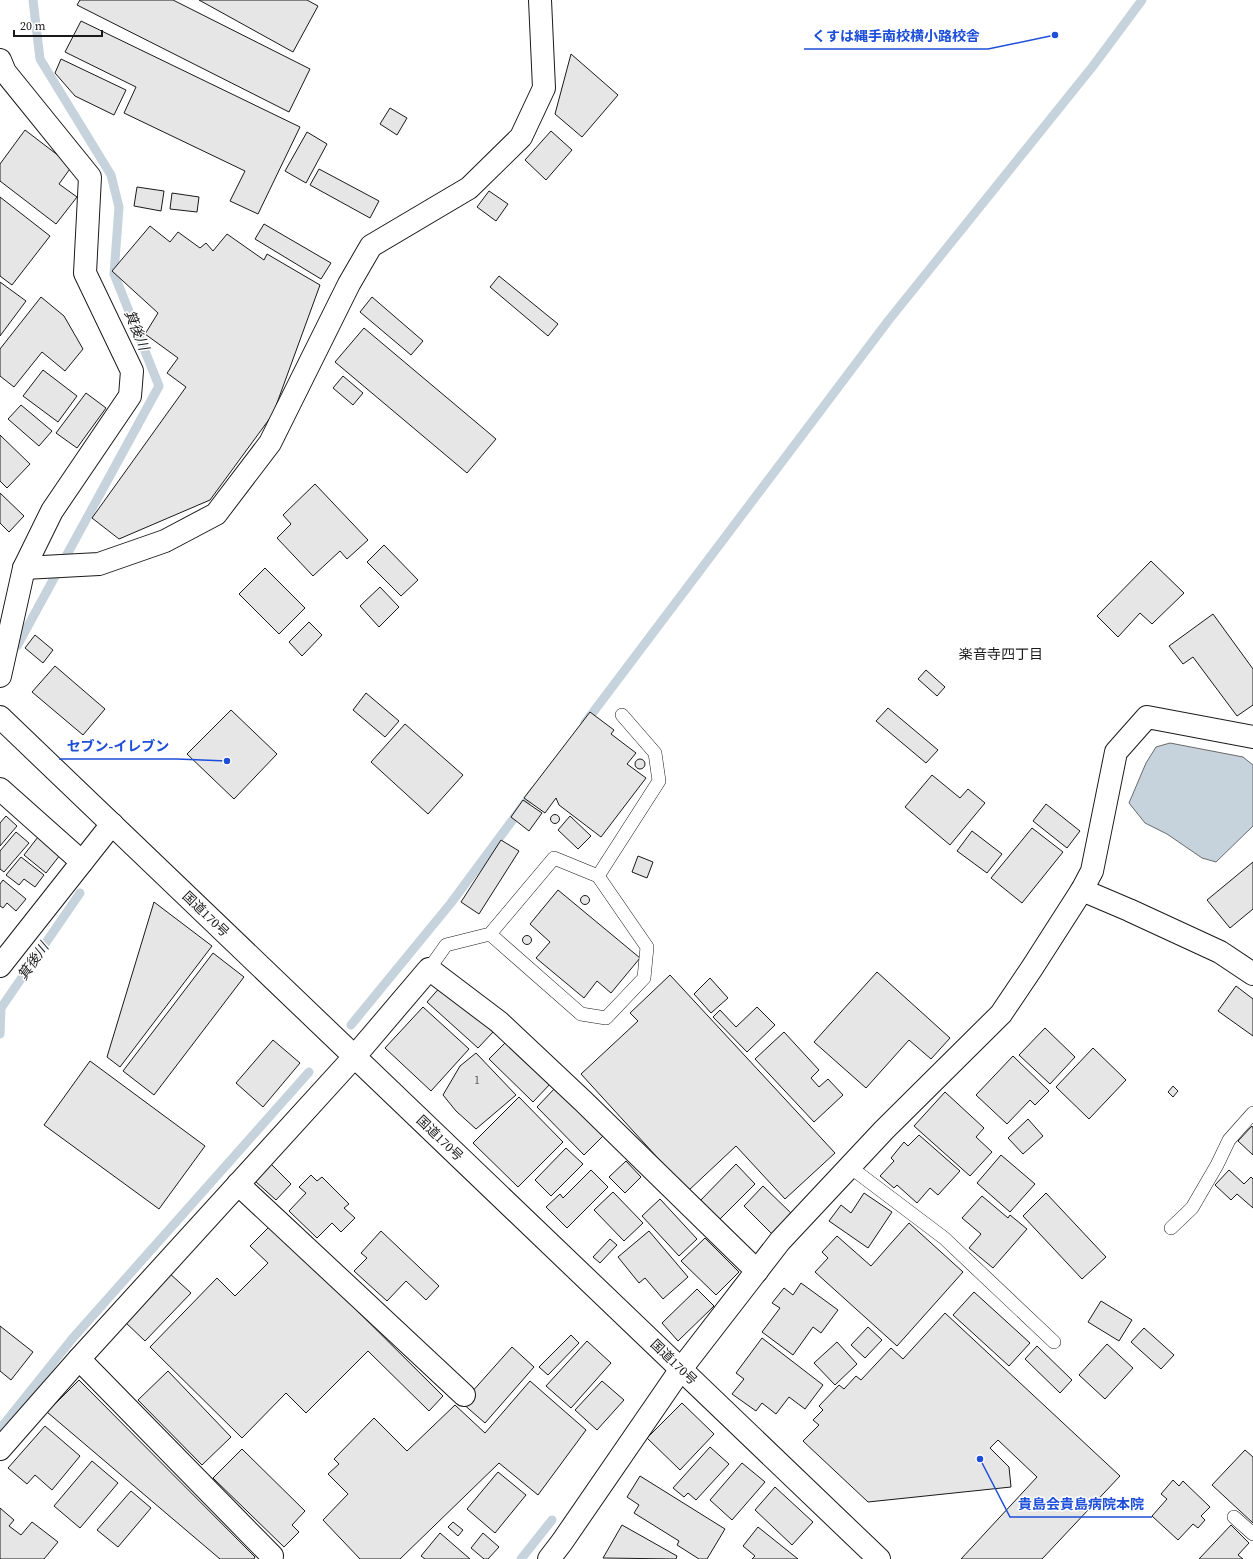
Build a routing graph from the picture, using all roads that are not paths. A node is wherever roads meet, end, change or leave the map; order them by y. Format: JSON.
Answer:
{"nodes":[{"id":1,"x":540,"y":0,"type":"edge"},
{"id":2,"x":0,"y":60,"type":"edge"},
{"id":3,"x":24,"y":568,"type":"junction"},
{"id":4,"x":0,"y":676,"type":"edge"},
{"id":5,"x":622,"y":715,"type":"dead end"},
{"id":6,"x":0,"y":717,"type":"edge"},
{"id":7,"x":1253,"y":736,"type":"edge"},
{"id":8,"x":0,"y":789,"type":"edge"},
{"id":9,"x":112,"y":824,"type":"junction"},
{"id":10,"x":82,"y":862,"type":"junction"},
{"id":11,"x":598,"y":876,"type":"junction"},
{"id":12,"x":1082,"y":890,"type":"junction"},
{"id":13,"x":490,"y":934,"type":"junction"},
{"id":14,"x":0,"y":965,"type":"edge"},
{"id":15,"x":429,"y":969,"type":"junction"},
{"id":16,"x":1253,"y":974,"type":"edge"},
{"id":17,"x":355,"y":1056,"type":"junction"},
{"id":18,"x":1253,"y":1113,"type":"edge"},
{"id":19,"x":850,"y":1166,"type":"junction"},
{"id":20,"x":238,"y":1184,"type":"junction"},
{"id":21,"x":1171,"y":1228,"type":"dead end"},
{"id":22,"x":757,"y":1271,"type":"junction"},
{"id":23,"x":1054,"y":1342,"type":"dead end"},
{"id":24,"x":79,"y":1358,"type":"junction"},
{"id":25,"x":681,"y":1369,"type":"junction"},
{"id":26,"x":464,"y":1394,"type":"dead end"},
{"id":27,"x":0,"y":1449,"type":"edge"},
{"id":28,"x":1234,"y":1517,"type":"dead end"},
{"id":29,"x":1253,"y":1534,"type":"edge"},
{"id":30,"x":272,"y":1556,"type":"dead end"},
{"id":31,"x":548,"y":1559,"type":"edge"},
{"id":32,"x":880,"y":1559,"type":"edge"}],
"edges":[{"from":1,"to":3,"type":"main road"},
{"from":2,"to":3,"type":"main road"},
{"from":3,"to":4,"type":"main road"},
{"from":5,"to":11,"type":"lane"},
{"from":6,"to":9,"type":"main road","name":"国道170号"},
{"from":7,"to":12,"type":"main road"},
{"from":8,"to":10,"type":"main road"},
{"from":9,"to":10,"type":"main road"},
{"from":9,"to":17,"type":"main road","name":"国道170号"},
{"from":10,"to":14,"type":"main road"},
{"from":11,"to":13,"type":"lane"},
{"from":11,"to":13,"type":"lane"},
{"from":12,"to":16,"type":"main road"},
{"from":12,"to":19,"type":"main road"},
{"from":13,"to":15,"type":"lane"},
{"from":15,"to":17,"type":"main road"},
{"from":15,"to":22,"type":"main road"},
{"from":17,"to":20,"type":"main road"},
{"from":17,"to":25,"type":"main road","name":"国道170号"},
{"from":18,"to":21,"type":"lane"},
{"from":19,"to":22,"type":"main road"},
{"from":19,"to":23,"type":"lane"},
{"from":20,"to":24,"type":"main road"},
{"from":20,"to":26,"type":"main road"},
{"from":22,"to":25,"type":"main road"},
{"from":24,"to":27,"type":"main road"},
{"from":24,"to":30,"type":"main road"},
{"from":25,"to":31,"type":"main road"},
{"from":25,"to":32,"type":"main road","name":"国道170号"},
{"from":28,"to":29,"type":"lane"}]}
